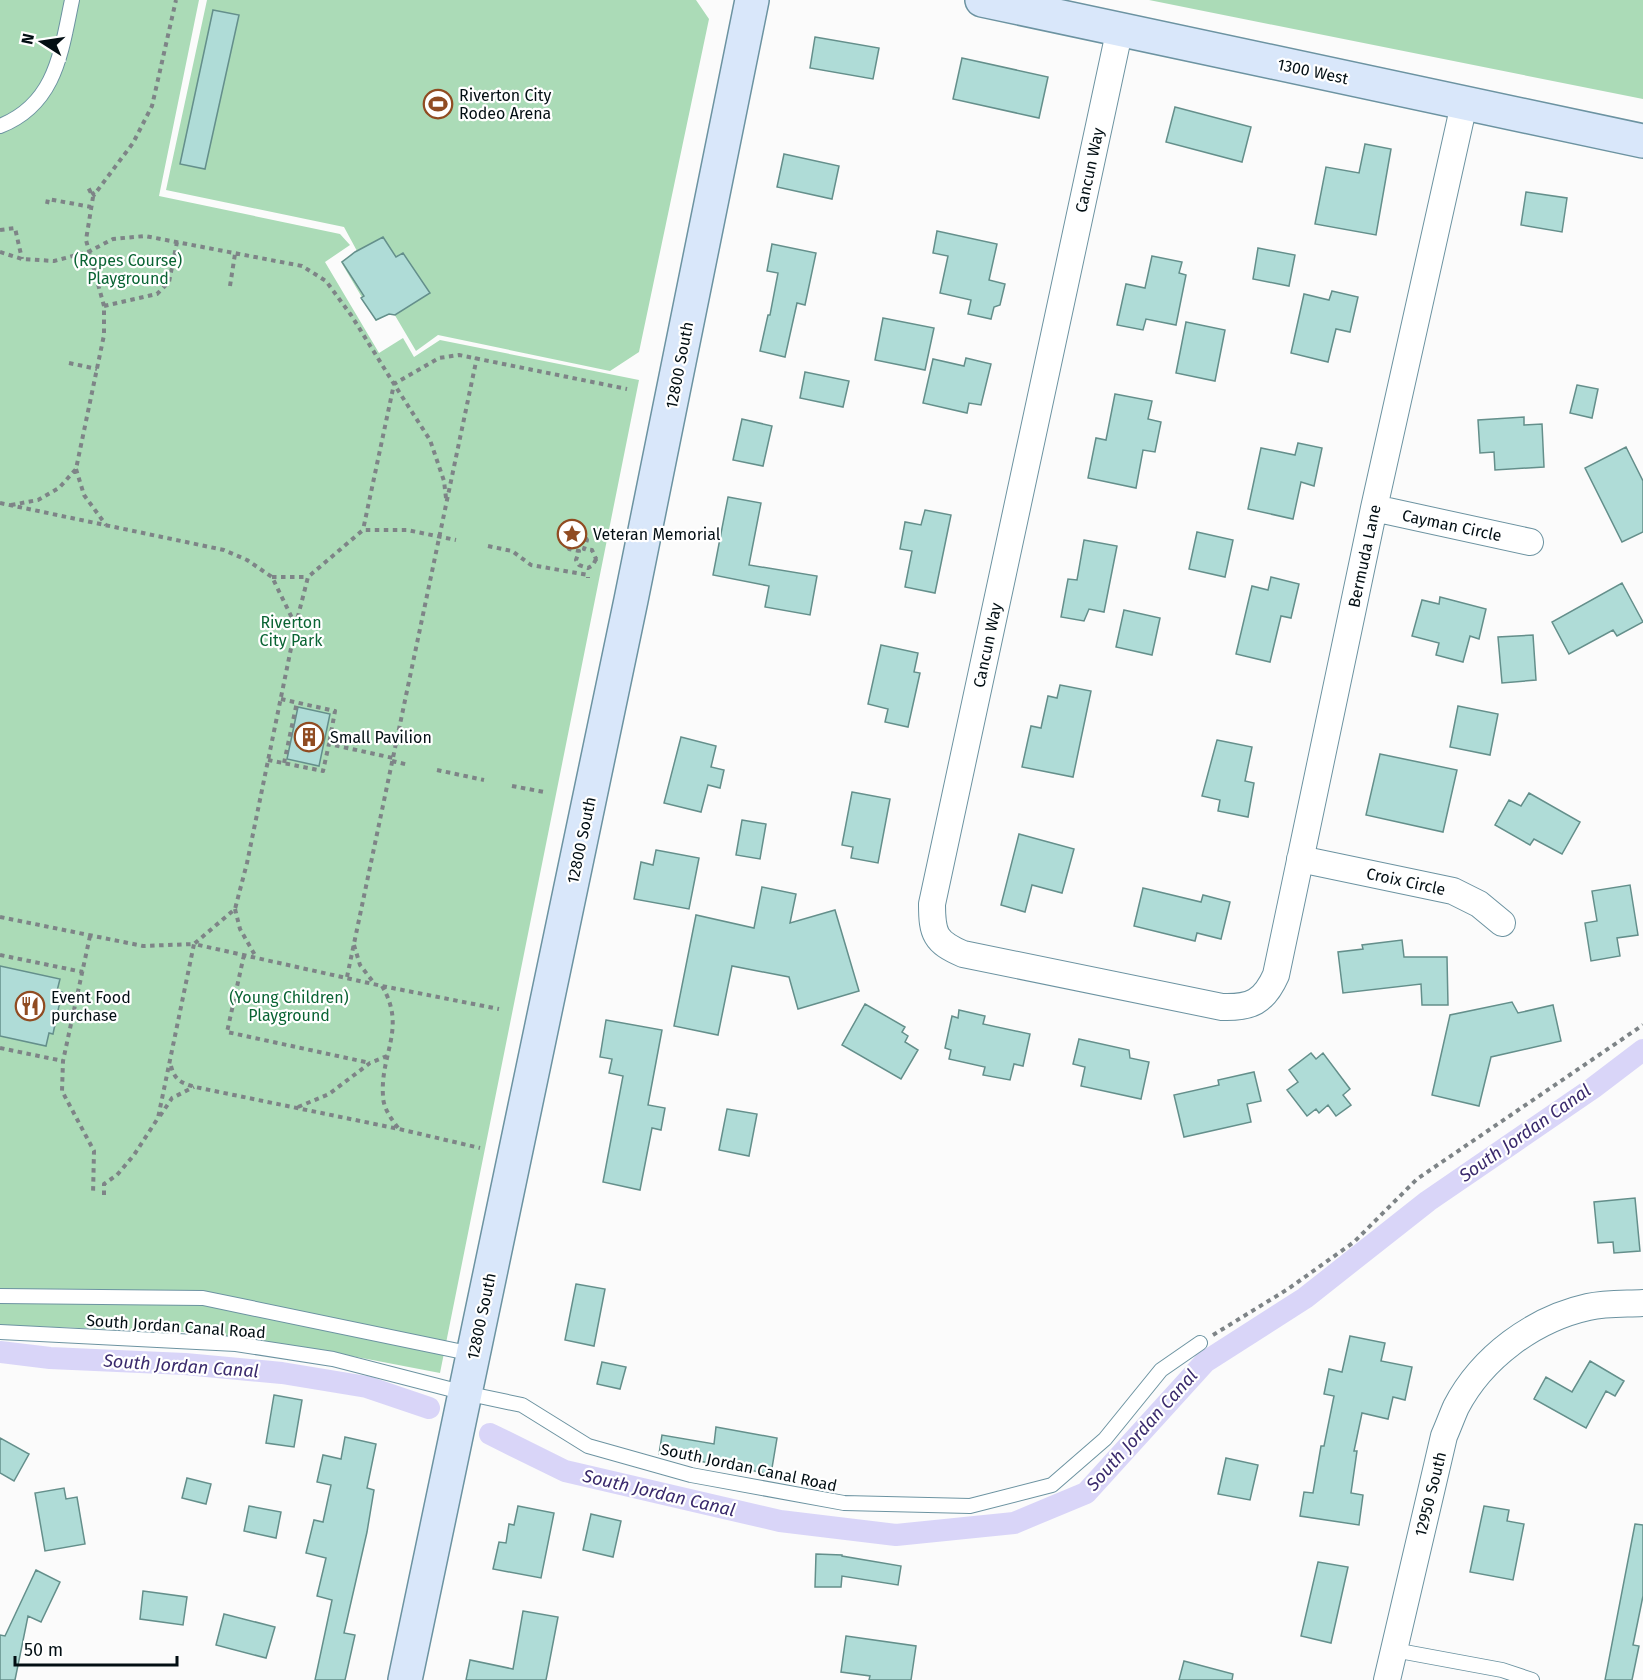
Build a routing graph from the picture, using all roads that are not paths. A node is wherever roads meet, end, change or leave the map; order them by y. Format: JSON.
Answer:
{"nodes":[{"id":1,"x":72,"y":0,"type":"edge"},
{"id":2,"x":752,"y":0,"type":"edge"},
{"id":3,"x":982,"y":0,"type":"edge"},
{"id":4,"x":1120,"y":28,"type":"junction"},
{"id":5,"x":1464,"y":104,"type":"junction"},
{"id":6,"x":0,"y":126,"type":"edge"},
{"id":7,"x":1643,"y":141,"type":"edge"},
{"id":8,"x":1374,"y":508,"type":"junction"},
{"id":9,"x":1530,"y":542,"type":"dead end"},
{"id":10,"x":1300,"y":859,"type":"junction"},
{"id":11,"x":1502,"y":923,"type":"dead end"},
{"id":12,"x":1256,"y":1002,"type":"joint"},
{"id":13,"x":0,"y":1296,"type":"edge"},
{"id":14,"x":1643,"y":1304,"type":"edge"},
{"id":15,"x":0,"y":1332,"type":"edge"},
{"id":16,"x":1200,"y":1343,"type":"road end"},
{"id":17,"x":473,"y":1354,"type":"junction"},
{"id":18,"x":465,"y":1393,"type":"junction"},
{"id":19,"x":1394,"y":1650,"type":"junction"},
{"id":20,"x":405,"y":1680,"type":"edge"},
{"id":21,"x":1387,"y":1680,"type":"edge"},
{"id":22,"x":1532,"y":1680,"type":"edge"}],
"edges":[{"from":1,"to":6,"type":"lane"},
{"from":2,"to":17,"type":"street","name":"12800 South"},
{"from":3,"to":4,"type":"street","name":"1300 West"},
{"from":4,"to":5,"type":"street","name":"1300 West"},
{"from":4,"to":12,"type":"street","name":"Cancun Way"},
{"from":5,"to":7,"type":"street","name":"1300 West"},
{"from":5,"to":8,"type":"street","name":"Bermuda Lane"},
{"from":8,"to":9,"type":"street","name":"Cayman Circle"},
{"from":8,"to":10,"type":"street","name":"Bermuda Lane"},
{"from":10,"to":11,"type":"street","name":"Croix Circle"},
{"from":10,"to":12,"type":"street","name":"Bermuda Lane"},
{"from":13,"to":17,"type":"lane"},
{"from":14,"to":19,"type":"street","name":"12950 South"},
{"from":15,"to":18,"type":"lane","name":"South Jordan Canal Road"},
{"from":16,"to":18,"type":"lane","name":"South Jordan Canal Road"},
{"from":17,"to":18,"type":"street","name":"12800 South"},
{"from":18,"to":20,"type":"street","name":"12800 South"},
{"from":19,"to":21,"type":"street","name":"12950 South"},
{"from":19,"to":22,"type":"lane"}]}
